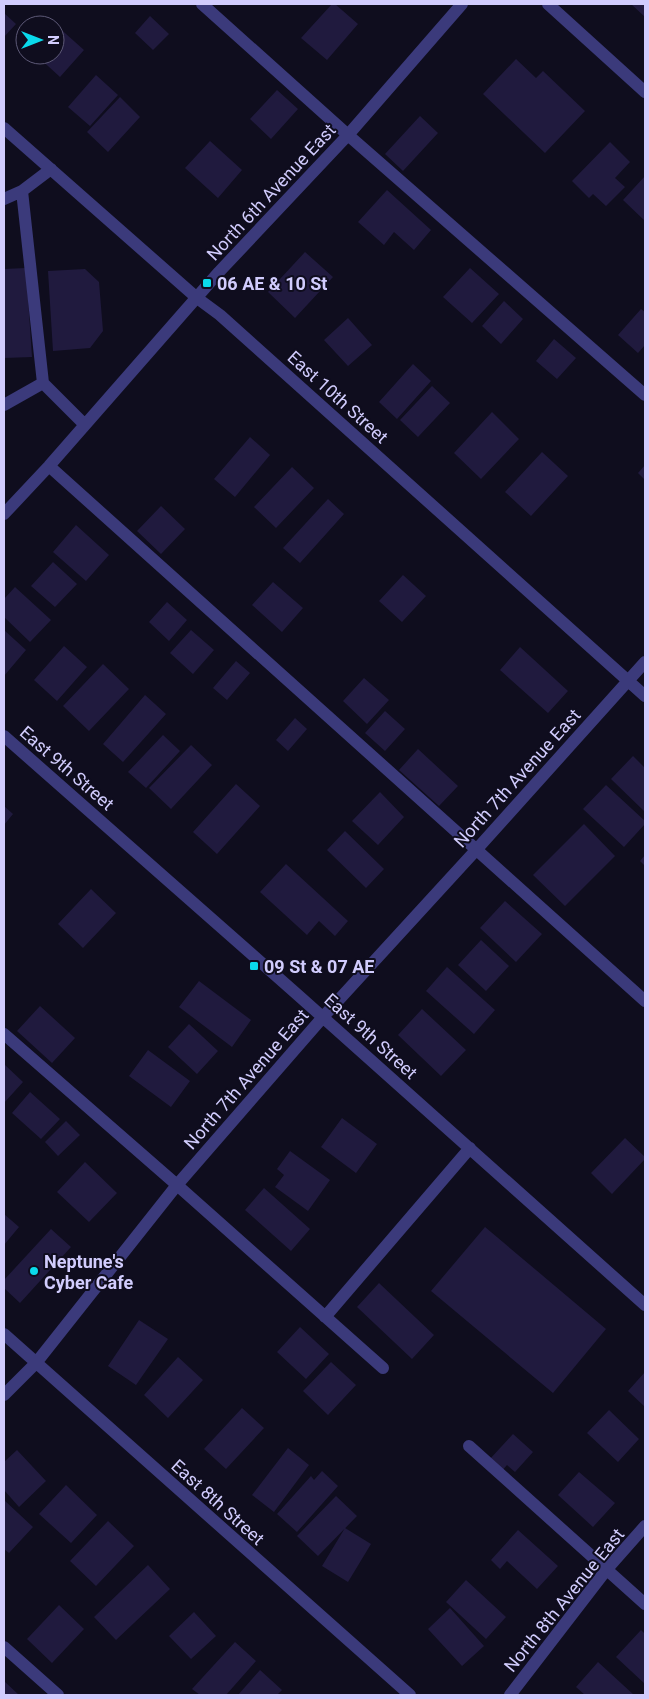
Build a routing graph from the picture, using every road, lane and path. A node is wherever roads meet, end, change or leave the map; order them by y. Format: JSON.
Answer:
{"nodes":[{"id":1,"x":202,"y":4,"type":"edge"},
{"id":2,"x":462,"y":4,"type":"edge"},
{"id":3,"x":548,"y":4,"type":"edge"},
{"id":4,"x":645,"y":92,"type":"edge"},
{"id":5,"x":4,"y":128,"type":"edge"},
{"id":6,"x":348,"y":135,"type":"junction"},
{"id":7,"x":51,"y":170,"type":"junction"},
{"id":8,"x":22,"y":191,"type":"junction"},
{"id":9,"x":4,"y":199,"type":"edge"},
{"id":10,"x":197,"y":298,"type":"junction"},
{"id":11,"x":43,"y":383,"type":"junction"},
{"id":12,"x":645,"y":395,"type":"edge"},
{"id":13,"x":4,"y":405,"type":"edge"},
{"id":14,"x":85,"y":425,"type":"junction"},
{"id":15,"x":49,"y":466,"type":"junction"},
{"id":16,"x":4,"y":514,"type":"edge"},
{"id":17,"x":645,"y":662,"type":"edge"},
{"id":18,"x":627,"y":681,"type":"junction"},
{"id":19,"x":645,"y":696,"type":"edge"},
{"id":20,"x":4,"y":736,"type":"edge"},
{"id":21,"x":477,"y":849,"type":"junction"},
{"id":22,"x":645,"y":1001,"type":"edge"},
{"id":23,"x":323,"y":1017,"type":"junction"},
{"id":24,"x":4,"y":1034,"type":"edge"},
{"id":25,"x":470,"y":1148,"type":"junction"},
{"id":26,"x":177,"y":1185,"type":"junction"},
{"id":27,"x":645,"y":1305,"type":"edge"},
{"id":28,"x":325,"y":1317,"type":"junction"},
{"id":29,"x":4,"y":1334,"type":"edge"},
{"id":30,"x":36,"y":1362,"type":"junction"},
{"id":31,"x":383,"y":1368,"type":"dead end"},
{"id":32,"x":4,"y":1395,"type":"edge"},
{"id":33,"x":469,"y":1446,"type":"dead end"},
{"id":34,"x":645,"y":1526,"type":"edge"},
{"id":35,"x":607,"y":1570,"type":"junction"},
{"id":36,"x":645,"y":1604,"type":"edge"},
{"id":37,"x":4,"y":1647,"type":"edge"},
{"id":38,"x":58,"y":1695,"type":"edge"},
{"id":39,"x":410,"y":1695,"type":"edge"},
{"id":40,"x":510,"y":1695,"type":"edge"}],
"edges":[{"from":1,"to":6,"type":"street"},
{"from":2,"to":6,"type":"street","name":"North 6th Avenue East"},
{"from":3,"to":4,"type":"street"},
{"from":5,"to":7,"type":"street","name":"East 10th Street"},
{"from":6,"to":10,"type":"street","name":"North 6th Avenue East"},
{"from":6,"to":12,"type":"street"},
{"from":7,"to":8,"type":"street"},
{"from":7,"to":10,"type":"street","name":"East 10th Street"},
{"from":8,"to":9,"type":"street"},
{"from":8,"to":11,"type":"street"},
{"from":10,"to":14,"type":"street","name":"North 6th Avenue East"},
{"from":10,"to":18,"type":"street","name":"East 10th Street"},
{"from":11,"to":13,"type":"street"},
{"from":11,"to":14,"type":"street"},
{"from":14,"to":15,"type":"street","name":"North 6th Avenue East"},
{"from":15,"to":16,"type":"street","name":"North 6th Avenue East"},
{"from":15,"to":21,"type":"street"},
{"from":17,"to":18,"type":"street","name":"North 7th Avenue East"},
{"from":18,"to":19,"type":"street","name":"East 10th Street"},
{"from":18,"to":21,"type":"street","name":"North 7th Avenue East"},
{"from":20,"to":23,"type":"street","name":"East 9th Street"},
{"from":21,"to":22,"type":"street"},
{"from":21,"to":23,"type":"street","name":"North 7th Avenue East"},
{"from":23,"to":25,"type":"street","name":"East 9th Street"},
{"from":23,"to":26,"type":"street","name":"North 7th Avenue East"},
{"from":24,"to":26,"type":"street"},
{"from":25,"to":27,"type":"street","name":"East 9th Street"},
{"from":25,"to":28,"type":"street"},
{"from":26,"to":28,"type":"street"},
{"from":26,"to":30,"type":"street","name":"North 7th Avenue East"},
{"from":28,"to":31,"type":"street"},
{"from":29,"to":30,"type":"street","name":"East 8th Street"},
{"from":30,"to":32,"type":"street","name":"North 7th Avenue East"},
{"from":30,"to":39,"type":"street","name":"East 8th Street"},
{"from":33,"to":35,"type":"street"},
{"from":34,"to":35,"type":"street","name":"North 8th Avenue East"},
{"from":35,"to":36,"type":"street"},
{"from":35,"to":40,"type":"street","name":"North 8th Avenue East"},
{"from":37,"to":38,"type":"street"}]}
